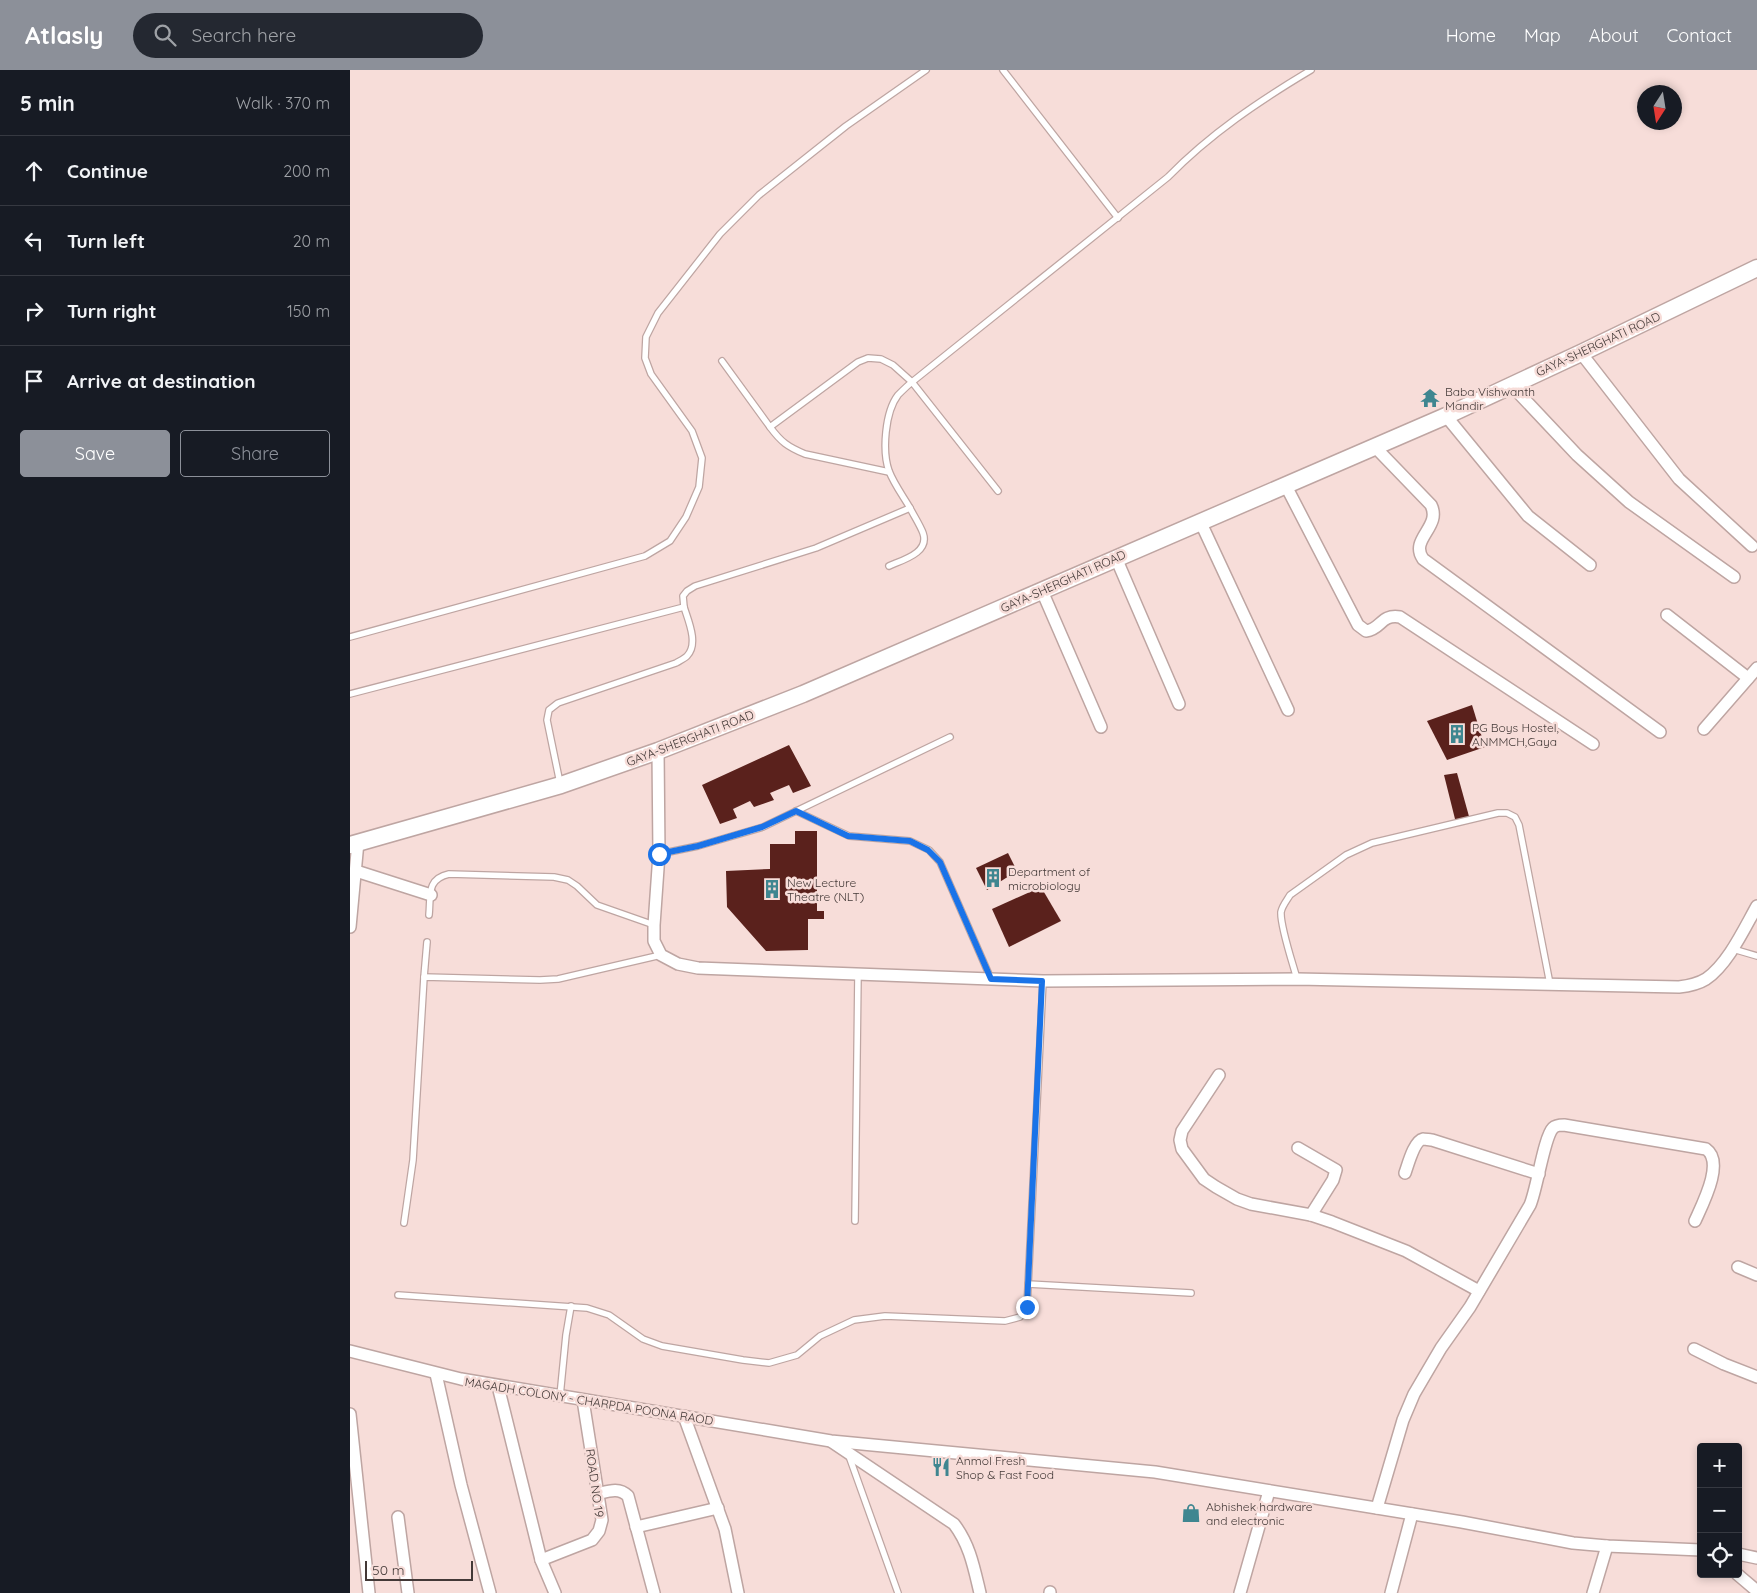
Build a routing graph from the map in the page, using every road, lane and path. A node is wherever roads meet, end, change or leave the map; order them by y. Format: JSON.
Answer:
{"nodes":[{"id":1,"x":926,"y":70,"type":"edge"},
{"id":2,"x":1003,"y":70,"type":"edge"},
{"id":3,"x":1311,"y":70,"type":"edge"},
{"id":4,"x":1118,"y":218,"type":"junction"},
{"id":5,"x":1756,"y":270,"type":"edge"},
{"id":6,"x":1581,"y":353,"type":"junction"},
{"id":7,"x":722,"y":362,"type":"dead end"},
{"id":8,"x":912,"y":382,"type":"junction"},
{"id":9,"x":1511,"y":385,"type":"junction"},
{"id":10,"x":1446,"y":416,"type":"junction"},
{"id":11,"x":770,"y":427,"type":"junction"},
{"id":12,"x":1375,"y":447,"type":"junction"},
{"id":13,"x":889,"y":472,"type":"junction"},
{"id":14,"x":1286,"y":486,"type":"junction"},
{"id":15,"x":998,"y":491,"type":"dead end"},
{"id":16,"x":910,"y":508,"type":"junction"},
{"id":17,"x":1200,"y":521,"type":"junction"},
{"id":18,"x":1752,"y":546,"type":"dead end"},
{"id":19,"x":1116,"y":558,"type":"junction"},
{"id":20,"x":1590,"y":565,"type":"dead end"},
{"id":21,"x":889,"y":566,"type":"dead end"},
{"id":22,"x":1734,"y":577,"type":"dead end"},
{"id":23,"x":1042,"y":591,"type":"junction"},
{"id":24,"x":684,"y":607,"type":"junction"},
{"id":25,"x":1667,"y":615,"type":"dead end"},
{"id":26,"x":350,"y":637,"type":"edge"},
{"id":27,"x":1757,"y":668,"type":"edge"},
{"id":28,"x":1748,"y":678,"type":"junction"},
{"id":29,"x":350,"y":694,"type":"edge"},
{"id":30,"x":1179,"y":704,"type":"dead end"},
{"id":31,"x":1288,"y":710,"type":"dead end"},
{"id":32,"x":1101,"y":727,"type":"dead end"},
{"id":33,"x":1704,"y":729,"type":"dead end"},
{"id":34,"x":1660,"y":732,"type":"dead end"},
{"id":35,"x":950,"y":737,"type":"dead end"},
{"id":36,"x":1593,"y":744,"type":"dead end"},
{"id":37,"x":658,"y":751,"type":"junction"},
{"id":38,"x":561,"y":785,"type":"junction"},
{"id":39,"x":796,"y":811,"type":"junction"},
{"id":40,"x":354,"y":843,"type":"edge"},
{"id":41,"x":659,"y":854,"type":"junction"},
{"id":42,"x":356,"y":871,"type":"junction"},
{"id":43,"x":431,"y":895,"type":"junction"},
{"id":44,"x":1757,"y":906,"type":"edge"},
{"id":45,"x":429,"y":915,"type":"dead end"},
{"id":46,"x":654,"y":925,"type":"junction"},
{"id":47,"x":350,"y":927,"type":"edge"},
{"id":48,"x":427,"y":942,"type":"dead end"},
{"id":49,"x":1733,"y":949,"type":"junction"},
{"id":50,"x":660,"y":955,"type":"junction"},
{"id":51,"x":1757,"y":956,"type":"edge"},
{"id":52,"x":858,"y":974,"type":"junction"},
{"id":53,"x":424,"y":976,"type":"junction"},
{"id":54,"x":991,"y":979,"type":"junction"},
{"id":55,"x":1297,"y":979,"type":"junction"},
{"id":56,"x":1042,"y":981,"type":"junction"},
{"id":57,"x":1550,"y":984,"type":"junction"},
{"id":58,"x":1219,"y":1075,"type":"dead end"},
{"id":59,"x":1298,"y":1148,"type":"dead end"},
{"id":60,"x":1405,"y":1173,"type":"dead end"},
{"id":61,"x":1540,"y":1174,"type":"junction"},
{"id":62,"x":1311,"y":1215,"type":"junction"},
{"id":63,"x":855,"y":1221,"type":"dead end"},
{"id":64,"x":1695,"y":1221,"type":"dead end"},
{"id":65,"x":404,"y":1223,"type":"dead end"},
{"id":66,"x":1738,"y":1267,"type":"dead end"},
{"id":67,"x":1757,"y":1275,"type":"edge"},
{"id":68,"x":1028,"y":1284,"type":"junction"},
{"id":69,"x":1479,"y":1291,"type":"junction"},
{"id":70,"x":1191,"y":1293,"type":"dead end"},
{"id":71,"x":398,"y":1295,"type":"dead end"},
{"id":72,"x":571,"y":1306,"type":"junction"},
{"id":73,"x":1694,"y":1350,"type":"dead end"},
{"id":74,"x":350,"y":1351,"type":"edge"},
{"id":75,"x":436,"y":1374,"type":"junction"},
{"id":76,"x":1757,"y":1377,"type":"edge"},
{"id":77,"x":498,"y":1386,"type":"junction"},
{"id":78,"x":560,"y":1396,"type":"junction"},
{"id":79,"x":583,"y":1400,"type":"junction"},
{"id":80,"x":350,"y":1414,"type":"edge"},
{"id":81,"x":684,"y":1416,"type":"junction"},
{"id":82,"x":831,"y":1440,"type":"junction"},
{"id":83,"x":847,"y":1452,"type":"junction"},
{"id":84,"x":1269,"y":1491,"type":"junction"},
{"id":85,"x":597,"y":1494,"type":"junction"},
{"id":86,"x":718,"y":1508,"type":"junction"},
{"id":87,"x":1377,"y":1508,"type":"junction"},
{"id":88,"x":1412,"y":1514,"type":"junction"},
{"id":89,"x":398,"y":1517,"type":"dead end"},
{"id":90,"x":636,"y":1527,"type":"junction"},
{"id":91,"x":1607,"y":1546,"type":"junction"},
{"id":92,"x":1697,"y":1550,"type":"edge"},
{"id":93,"x":1742,"y":1555,"type":"edge"},
{"id":94,"x":1757,"y":1558,"type":"edge"},
{"id":95,"x":541,"y":1560,"type":"junction"},
{"id":96,"x":1742,"y":1578,"type":"edge"},
{"id":97,"x":1757,"y":1590,"type":"edge"},
{"id":98,"x":369,"y":1593,"type":"edge"},
{"id":99,"x":408,"y":1593,"type":"edge"},
{"id":100,"x":490,"y":1593,"type":"edge"},
{"id":101,"x":554,"y":1593,"type":"edge"},
{"id":102,"x":654,"y":1593,"type":"edge"},
{"id":103,"x":738,"y":1593,"type":"edge"},
{"id":104,"x":898,"y":1593,"type":"edge"},
{"id":105,"x":980,"y":1593,"type":"edge"},
{"id":106,"x":1240,"y":1593,"type":"edge"},
{"id":107,"x":1391,"y":1593,"type":"edge"},
{"id":108,"x":1593,"y":1593,"type":"edge"}],
"edges":[{"from":1,"to":26,"type":"lane"},
{"from":2,"to":4,"type":"lane"},
{"from":3,"to":4,"type":"lane"},
{"from":4,"to":8,"type":"lane"},
{"from":5,"to":6,"type":"main road","name":"GAYA-SHERGHATI ROAD"},
{"from":6,"to":9,"type":"main road","name":"GAYA-SHERGHATI ROAD"},
{"from":6,"to":18,"type":"street"},
{"from":7,"to":11,"type":"lane"},
{"from":8,"to":11,"type":"lane"},
{"from":8,"to":13,"type":"lane"},
{"from":8,"to":15,"type":"lane"},
{"from":9,"to":10,"type":"main road","name":"GAYA-SHERGHATI ROAD"},
{"from":9,"to":22,"type":"street"},
{"from":10,"to":12,"type":"main road","name":"GAYA-SHERGHATI ROAD"},
{"from":10,"to":20,"type":"street"},
{"from":11,"to":13,"type":"lane"},
{"from":12,"to":14,"type":"main road","name":"GAYA-SHERGHATI ROAD"},
{"from":12,"to":34,"type":"street"},
{"from":13,"to":16,"type":"lane"},
{"from":14,"to":17,"type":"main road","name":"GAYA-SHERGHATI ROAD"},
{"from":14,"to":36,"type":"street"},
{"from":16,"to":21,"type":"lane"},
{"from":16,"to":24,"type":"lane"},
{"from":17,"to":19,"type":"main road","name":"GAYA-SHERGHATI ROAD"},
{"from":17,"to":31,"type":"street"},
{"from":19,"to":23,"type":"main road","name":"GAYA-SHERGHATI ROAD"},
{"from":19,"to":30,"type":"street"},
{"from":23,"to":32,"type":"street"},
{"from":23,"to":37,"type":"main road","name":"GAYA-SHERGHATI ROAD"},
{"from":24,"to":29,"type":"lane"},
{"from":24,"to":38,"type":"lane"},
{"from":25,"to":28,"type":"street"},
{"from":27,"to":28,"type":"street"},
{"from":28,"to":33,"type":"street"},
{"from":35,"to":39,"type":"lane"},
{"from":37,"to":38,"type":"main road","name":"GAYA-SHERGHATI ROAD"},
{"from":37,"to":41,"type":"street"},
{"from":38,"to":40,"type":"main road","name":"GAYA-SHERGHATI ROAD"},
{"from":39,"to":41,"type":"lane"},
{"from":39,"to":54,"type":"lane"},
{"from":40,"to":42,"type":"street"},
{"from":41,"to":46,"type":"street"},
{"from":42,"to":43,"type":"street"},
{"from":42,"to":47,"type":"street"},
{"from":43,"to":45,"type":"lane"},
{"from":43,"to":46,"type":"lane"},
{"from":44,"to":49,"type":"street"},
{"from":46,"to":50,"type":"street"},
{"from":48,"to":53,"type":"lane"},
{"from":49,"to":51,"type":"lane"},
{"from":49,"to":57,"type":"street"},
{"from":50,"to":52,"type":"street"},
{"from":50,"to":53,"type":"lane"},
{"from":52,"to":54,"type":"street"},
{"from":52,"to":63,"type":"lane"},
{"from":53,"to":65,"type":"lane"},
{"from":54,"to":56,"type":"street"},
{"from":55,"to":56,"type":"street"},
{"from":55,"to":57,"type":"street"},
{"from":55,"to":57,"type":"lane"},
{"from":56,"to":68,"type":"lane"},
{"from":58,"to":62,"type":"street"},
{"from":59,"to":62,"type":"street"},
{"from":60,"to":61,"type":"street"},
{"from":61,"to":64,"type":"street"},
{"from":61,"to":69,"type":"street"},
{"from":62,"to":69,"type":"street"},
{"from":66,"to":67,"type":"street"},
{"from":68,"to":70,"type":"lane"},
{"from":68,"to":72,"type":"lane"},
{"from":69,"to":87,"type":"street"},
{"from":71,"to":72,"type":"lane"},
{"from":72,"to":78,"type":"lane"},
{"from":73,"to":76,"type":"street"},
{"from":74,"to":75,"type":"street","name":"MAGADH COLONY - CHARPDA POONA RAOD"},
{"from":75,"to":77,"type":"street","name":"MAGADH COLONY - CHARPDA POONA RAOD"},
{"from":75,"to":100,"type":"street"},
{"from":77,"to":78,"type":"street","name":"MAGADH COLONY - CHARPDA POONA RAOD"},
{"from":77,"to":95,"type":"street"},
{"from":78,"to":79,"type":"street","name":"MAGADH COLONY - CHARPDA POONA RAOD"},
{"from":79,"to":81,"type":"street","name":"MAGADH COLONY - CHARPDA POONA RAOD"},
{"from":79,"to":85,"type":"street","name":"ROAD NO 19"},
{"from":80,"to":98,"type":"street"},
{"from":81,"to":82,"type":"street","name":"MAGADH COLONY - CHARPDA POONA RAOD"},
{"from":81,"to":86,"type":"street"},
{"from":82,"to":83,"type":"street"},
{"from":82,"to":84,"type":"street","name":"MAGADH COLONY - CHARPDA POONA RAOD"},
{"from":83,"to":104,"type":"lane"},
{"from":83,"to":105,"type":"street"},
{"from":84,"to":87,"type":"street","name":"MAGADH COLONY - CHARPDA POONA RAOD"},
{"from":84,"to":106,"type":"street"},
{"from":85,"to":90,"type":"street"},
{"from":85,"to":95,"type":"street","name":"ROAD NO 19"},
{"from":86,"to":90,"type":"street"},
{"from":86,"to":103,"type":"street"},
{"from":87,"to":88,"type":"street","name":"MAGADH COLONY - CHARPDA POONA RAOD"},
{"from":88,"to":91,"type":"street","name":"MAGADH COLONY - CHARPDA POONA RAOD"},
{"from":88,"to":107,"type":"street"},
{"from":89,"to":99,"type":"street"},
{"from":90,"to":102,"type":"street"},
{"from":91,"to":92,"type":"street","name":"MAGADH COLONY - CHARPDA POONA RAOD"},
{"from":91,"to":108,"type":"street"},
{"from":93,"to":94,"type":"street"},
{"from":95,"to":101,"type":"street"},
{"from":96,"to":97,"type":"street"}]}
